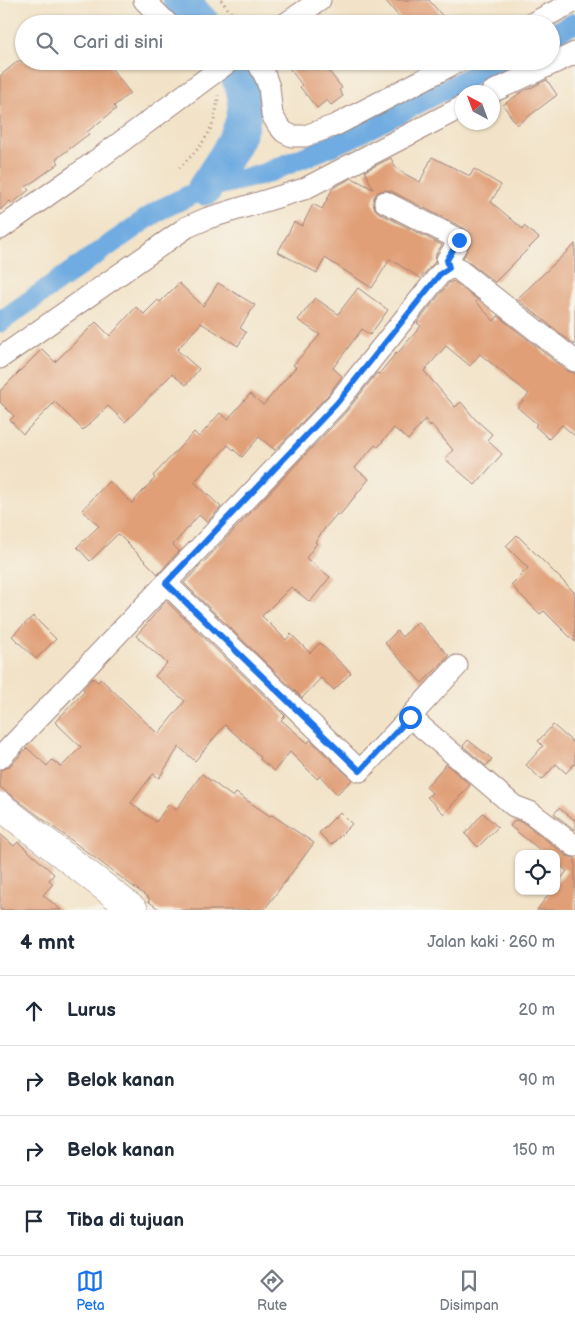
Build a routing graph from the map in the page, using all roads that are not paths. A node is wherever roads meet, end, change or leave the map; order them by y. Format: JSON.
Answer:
{"nodes":[{"id":1,"x":144,"y":0,"type":"edge"},
{"id":2,"x":320,"y":0,"type":"edge"},
{"id":3,"x":575,"y":0,"type":"edge"},
{"id":4,"x":159,"y":15,"type":"edge"},
{"id":5,"x":298,"y":15,"type":"edge"},
{"id":6,"x":548,"y":15,"type":"edge"},
{"id":7,"x":575,"y":53,"type":"edge"},
{"id":8,"x":560,"y":60,"type":"edge"},
{"id":9,"x":210,"y":70,"type":"edge"},
{"id":10,"x":262,"y":70,"type":"edge"},
{"id":11,"x":442,"y":70,"type":"edge"},
{"id":12,"x":539,"y":70,"type":"edge"},
{"id":13,"x":500,"y":88,"type":"edge"},
{"id":14,"x":455,"y":111,"type":"edge"},
{"id":15,"x":385,"y":202,"type":"dead end"},
{"id":16,"x":0,"y":229,"type":"edge"},
{"id":17,"x":449,"y":268,"type":"junction"},
{"id":18,"x":0,"y":358,"type":"edge"},
{"id":19,"x":575,"y":360,"type":"edge"},
{"id":20,"x":166,"y":583,"type":"junction"},
{"id":21,"x":457,"y":666,"type":"dead end"},
{"id":22,"x":410,"y":717,"type":"junction"},
{"id":23,"x":0,"y":758,"type":"edge"},
{"id":24,"x":0,"y":806,"type":"edge"},
{"id":25,"x":575,"y":846,"type":"edge"},
{"id":26,"x":134,"y":910,"type":"edge"}],
"edges":[{"from":1,"to":4,"type":"street"},
{"from":2,"to":5,"type":"street"},
{"from":3,"to":6,"type":"street"},
{"from":7,"to":8,"type":"street"},
{"from":9,"to":16,"type":"street"},
{"from":10,"to":11,"type":"street"},
{"from":12,"to":13,"type":"street"},
{"from":14,"to":18,"type":"street"},
{"from":15,"to":17,"type":"street"},
{"from":17,"to":19,"type":"street"},
{"from":17,"to":20,"type":"street"},
{"from":20,"to":22,"type":"street"},
{"from":20,"to":23,"type":"street"},
{"from":21,"to":22,"type":"street"},
{"from":22,"to":25,"type":"street"},
{"from":24,"to":26,"type":"main road"}]}
